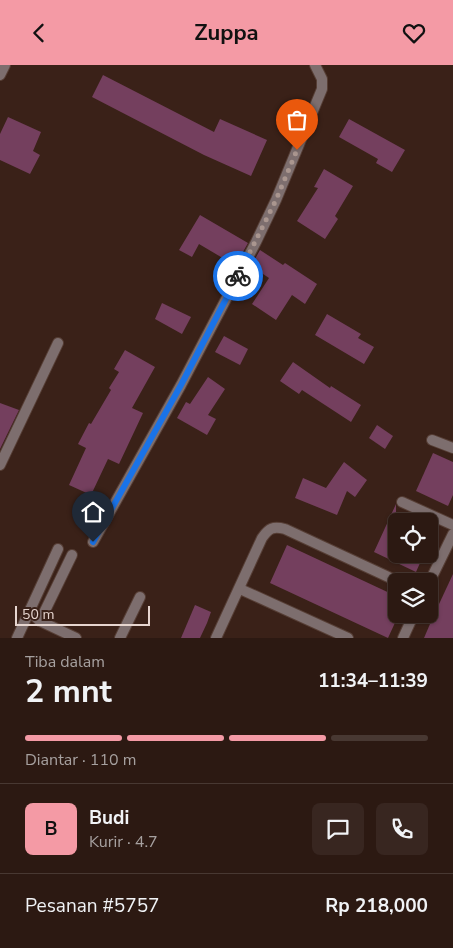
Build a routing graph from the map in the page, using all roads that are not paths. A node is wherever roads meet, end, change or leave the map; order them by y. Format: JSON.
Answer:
{"nodes":[{"id":1,"x":5,"y":65,"type":"edge"},
{"id":2,"x":315,"y":65,"type":"edge"},
{"id":3,"x":0,"y":75,"type":"edge"},
{"id":4,"x":58,"y":343,"type":"dead end"},
{"id":5,"x":432,"y":440,"type":"dead end"},
{"id":6,"x":453,"y":448,"type":"edge"},
{"id":7,"x":0,"y":465,"type":"edge"},
{"id":8,"x":402,"y":502,"type":"dead end"},
{"id":9,"x":453,"y":525,"type":"edge"},
{"id":10,"x":453,"y":534,"type":"edge"},
{"id":11,"x":93,"y":542,"type":"dead end"},
{"id":12,"x":58,"y":549,"type":"dead end"},
{"id":13,"x":72,"y":555,"type":"dead end"},
{"id":14,"x":434,"y":573,"type":"edge"},
{"id":15,"x":388,"y":577,"type":"edge"},
{"id":16,"x":240,"y":589,"type":"junction"},
{"id":17,"x":140,"y":597,"type":"dead end"},
{"id":18,"x":29,"y":611,"type":"junction"},
{"id":19,"x":40,"y":621,"type":"junction"},
{"id":20,"x":410,"y":623,"type":"edge"},
{"id":21,"x":17,"y":638,"type":"edge"},
{"id":22,"x":76,"y":638,"type":"edge"},
{"id":23,"x":120,"y":638,"type":"edge"},
{"id":24,"x":216,"y":638,"type":"edge"},
{"id":25,"x":348,"y":638,"type":"edge"},
{"id":26,"x":403,"y":638,"type":"edge"}],
"edges":[{"from":1,"to":3,"type":"street"},
{"from":2,"to":11,"type":"street"},
{"from":4,"to":7,"type":"street"},
{"from":5,"to":6,"type":"street"},
{"from":8,"to":9,"type":"street"},
{"from":10,"to":14,"type":"street"},
{"from":12,"to":18,"type":"street"},
{"from":13,"to":19,"type":"street"},
{"from":15,"to":16,"type":"street"},
{"from":16,"to":24,"type":"street"},
{"from":16,"to":25,"type":"street"},
{"from":17,"to":23,"type":"street"},
{"from":18,"to":19,"type":"street"},
{"from":18,"to":21,"type":"street"},
{"from":19,"to":22,"type":"street"},
{"from":20,"to":26,"type":"street"}]}
